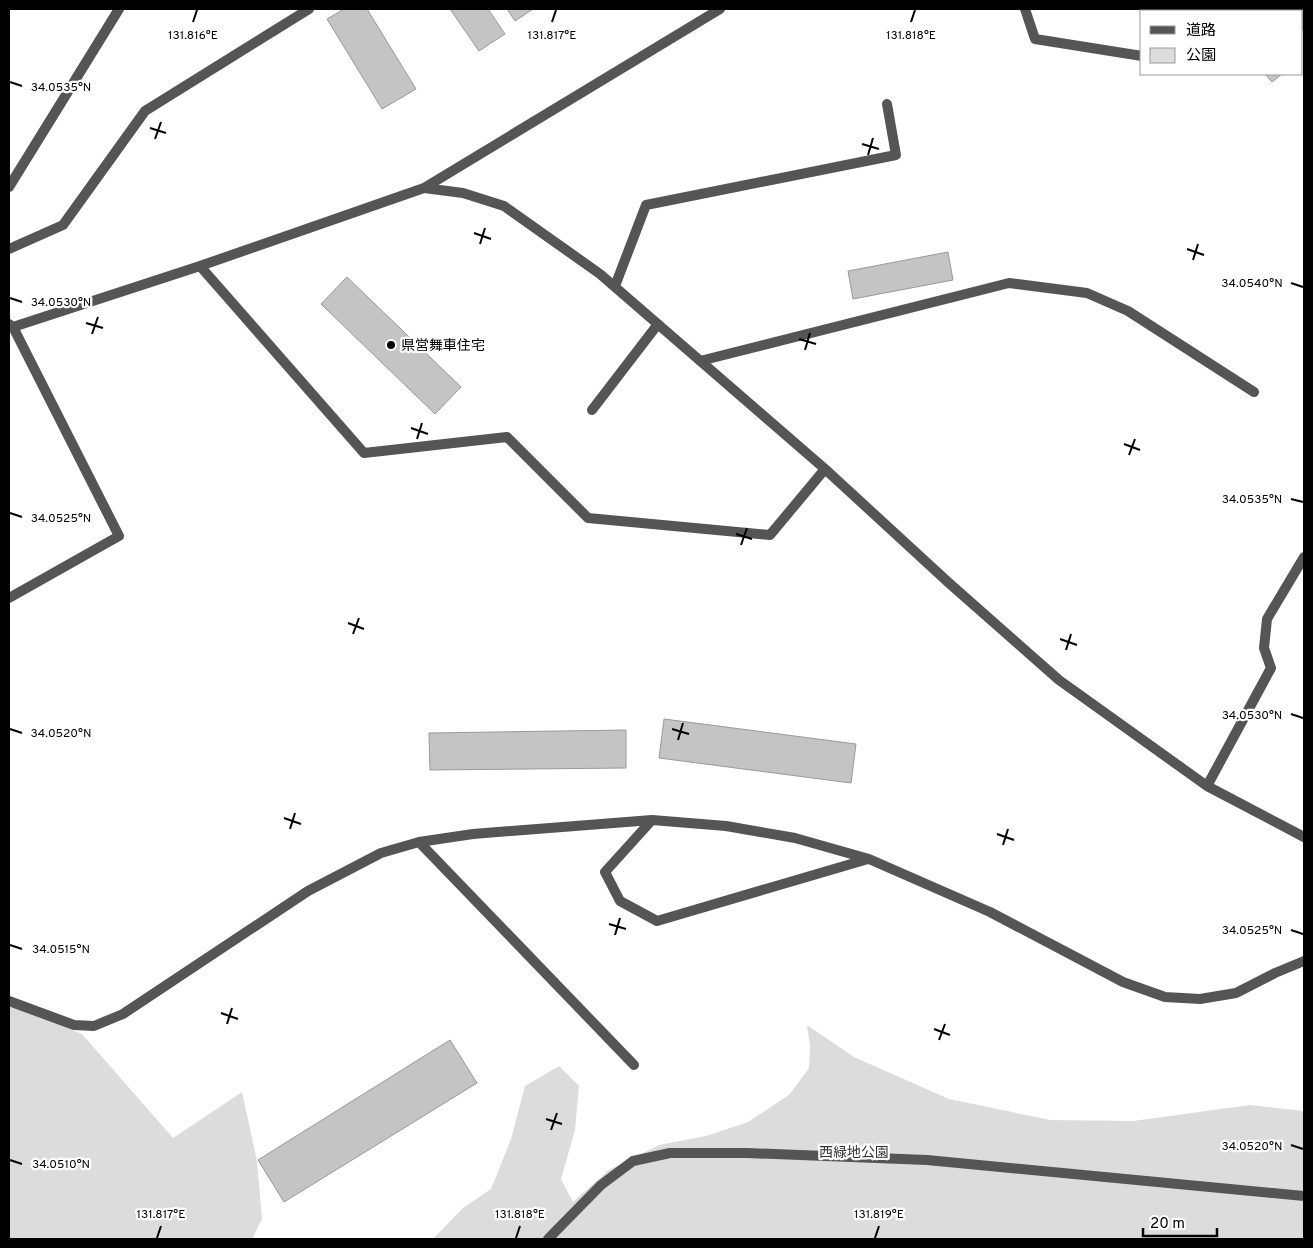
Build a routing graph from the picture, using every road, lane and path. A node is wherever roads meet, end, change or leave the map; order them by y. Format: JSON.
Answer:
{"nodes":[{"id":1,"x":119,"y":9,"type":"edge"},
{"id":2,"x":309,"y":9,"type":"edge"},
{"id":3,"x":720,"y":9,"type":"edge"},
{"id":4,"x":1025,"y":9,"type":"edge"},
{"id":5,"x":1140,"y":56,"type":"edge"},
{"id":6,"x":887,"y":104,"type":"dead end"},
{"id":7,"x":9,"y":187,"type":"edge"},
{"id":8,"x":424,"y":188,"type":"junction"},
{"id":9,"x":9,"y":249,"type":"edge"},
{"id":10,"x":200,"y":266,"type":"junction"},
{"id":11,"x":615,"y":286,"type":"junction"},
{"id":12,"x":658,"y":324,"type":"junction"},
{"id":13,"x":11,"y":325,"type":"edge"},
{"id":14,"x":700,"y":361,"type":"junction"},
{"id":15,"x":1254,"y":392,"type":"dead end"},
{"id":16,"x":592,"y":410,"type":"dead end"},
{"id":17,"x":825,"y":469,"type":"junction"},
{"id":18,"x":1304,"y":557,"type":"edge"},
{"id":19,"x":9,"y":598,"type":"edge"},
{"id":20,"x":1207,"y":786,"type":"junction"},
{"id":21,"x":652,"y":820,"type":"junction"},
{"id":22,"x":1304,"y":837,"type":"edge"},
{"id":23,"x":418,"y":842,"type":"junction"},
{"id":24,"x":869,"y":859,"type":"junction"},
{"id":25,"x":1304,"y":961,"type":"edge"},
{"id":26,"x":9,"y":1001,"type":"edge"},
{"id":27,"x":634,"y":1065,"type":"dead end"},
{"id":28,"x":1304,"y":1196,"type":"edge"},
{"id":29,"x":548,"y":1239,"type":"edge"}],
"edges":[{"from":1,"to":7,"type":"street"},
{"from":2,"to":9,"type":"street"},
{"from":3,"to":8,"type":"street"},
{"from":4,"to":5,"type":"street"},
{"from":6,"to":11,"type":"street"},
{"from":8,"to":10,"type":"street"},
{"from":8,"to":11,"type":"street"},
{"from":10,"to":13,"type":"street"},
{"from":10,"to":17,"type":"street"},
{"from":11,"to":12,"type":"street"},
{"from":12,"to":14,"type":"street"},
{"from":12,"to":16,"type":"street"},
{"from":13,"to":19,"type":"street"},
{"from":14,"to":15,"type":"street"},
{"from":14,"to":17,"type":"street"},
{"from":17,"to":20,"type":"street"},
{"from":18,"to":20,"type":"street"},
{"from":20,"to":22,"type":"street"},
{"from":21,"to":23,"type":"street"},
{"from":21,"to":24,"type":"street"},
{"from":21,"to":24,"type":"street"},
{"from":23,"to":26,"type":"street"},
{"from":23,"to":27,"type":"street"},
{"from":24,"to":25,"type":"street"},
{"from":28,"to":29,"type":"street"}]}
